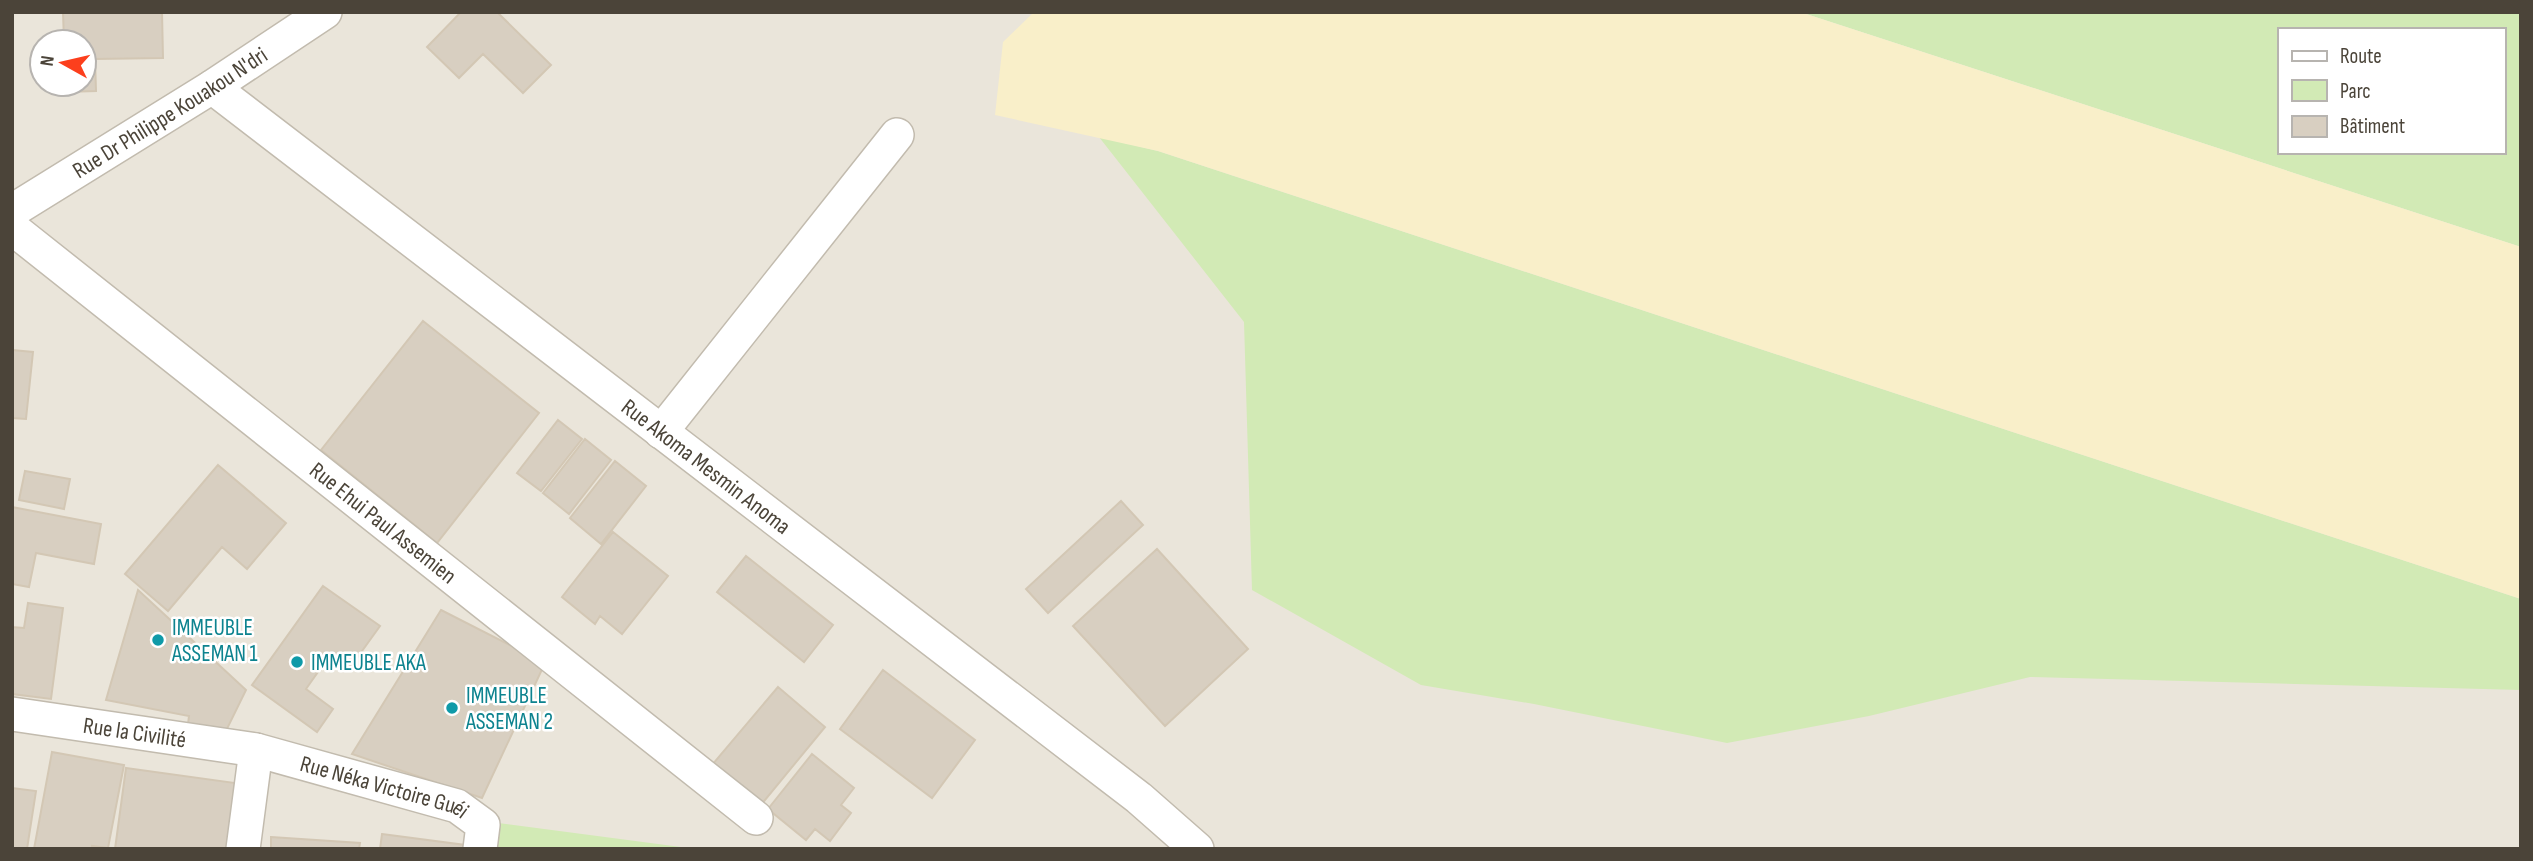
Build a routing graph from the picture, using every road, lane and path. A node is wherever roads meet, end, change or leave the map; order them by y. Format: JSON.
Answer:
{"nodes":[{"id":1,"x":325,"y":12,"type":"edge"},
{"id":2,"x":212,"y":87,"type":"junction"},
{"id":3,"x":897,"y":135,"type":"dead end"},
{"id":4,"x":12,"y":211,"type":"edge"},
{"id":5,"x":12,"y":228,"type":"edge"},
{"id":6,"x":661,"y":432,"type":"junction"},
{"id":7,"x":12,"y":714,"type":"edge"},
{"id":8,"x":256,"y":750,"type":"junction"},
{"id":9,"x":756,"y":818,"type":"dead end"},
{"id":10,"x":243,"y":849,"type":"edge"},
{"id":11,"x":480,"y":849,"type":"edge"},
{"id":12,"x":1197,"y":849,"type":"edge"}],
"edges":[{"from":1,"to":2,"type":"street","name":"Rue Dr Philippe Kouakou N'dri"},
{"from":2,"to":4,"type":"street","name":"Rue Dr Philippe Kouakou N'dri"},
{"from":2,"to":6,"type":"street","name":"Rue Akoma Mesmin Anoma"},
{"from":3,"to":6,"type":"street"},
{"from":5,"to":9,"type":"street","name":"Rue Ehui Paul Assemien"},
{"from":6,"to":12,"type":"street","name":"Rue Akoma Mesmin Anoma"},
{"from":7,"to":8,"type":"street","name":"Rue la Civilité"},
{"from":8,"to":10,"type":"street"},
{"from":8,"to":11,"type":"street","name":"Rue Néka Victoire Guéi"}]}
